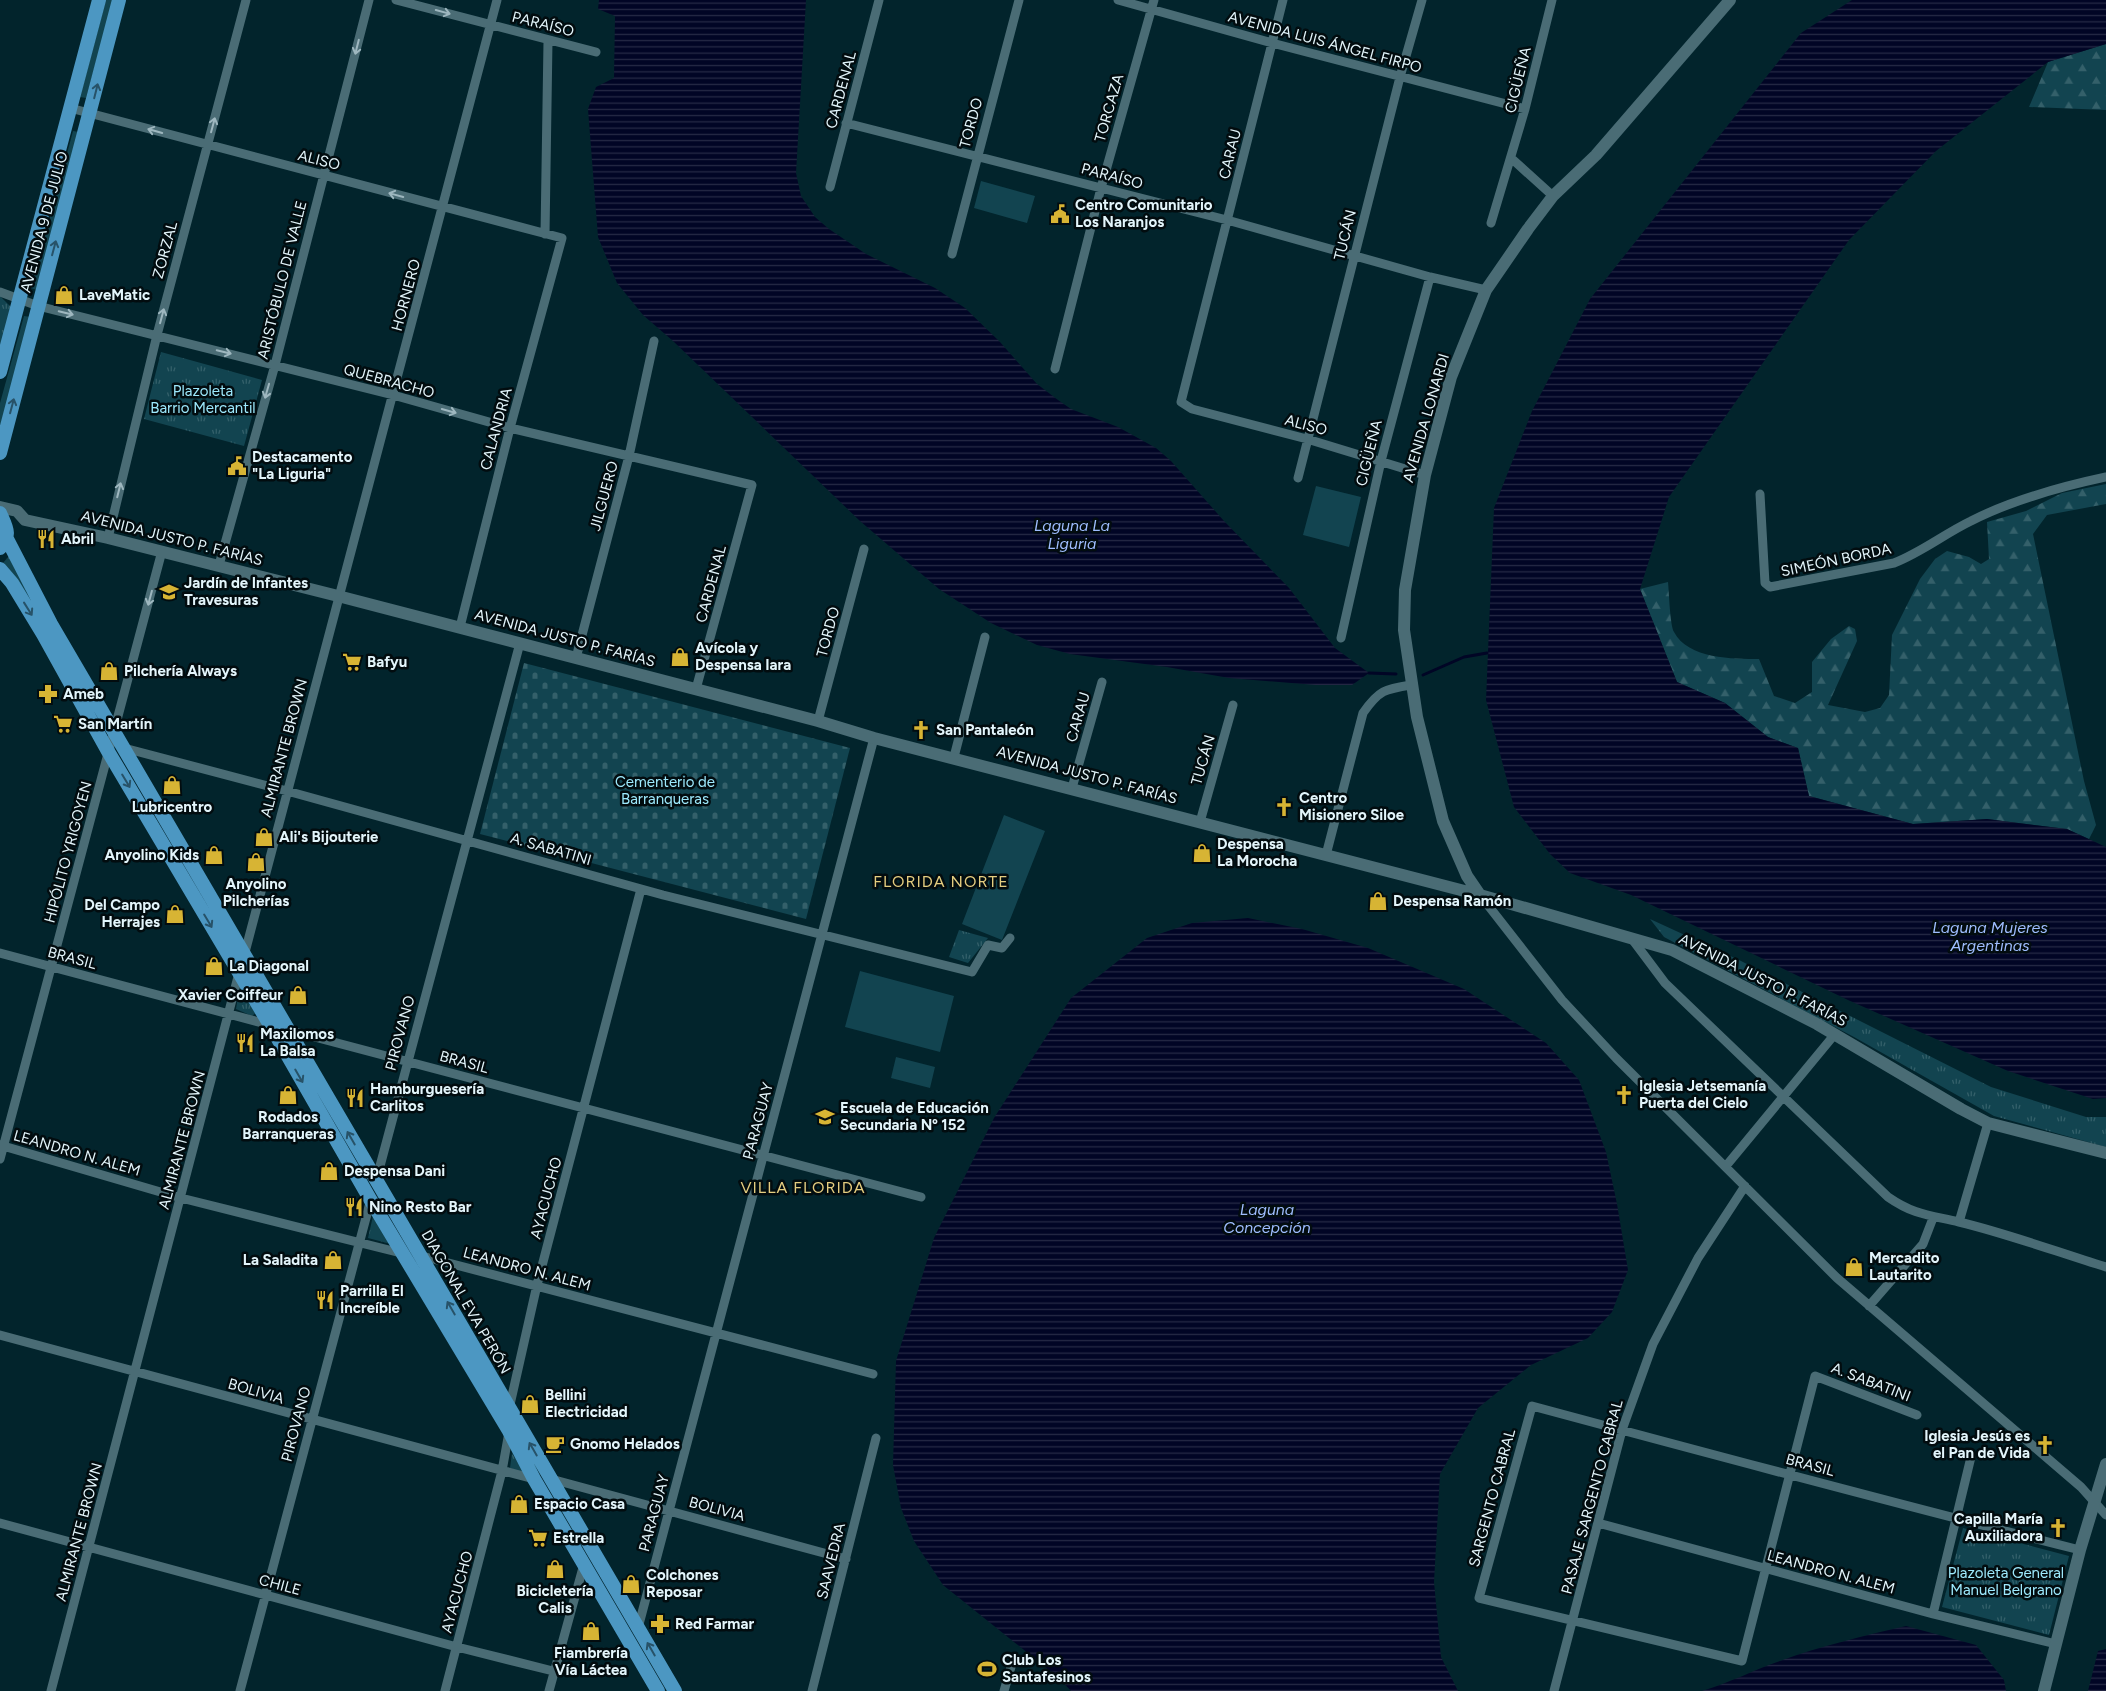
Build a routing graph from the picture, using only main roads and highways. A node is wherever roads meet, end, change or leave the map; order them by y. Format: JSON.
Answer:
{"nodes":[{"id":1,"x":99,"y":0,"type":"edge"},
{"id":2,"x":119,"y":0,"type":"edge"},
{"id":3,"x":0,"y":372,"type":"edge"},
{"id":4,"x":0,"y":453,"type":"edge"},
{"id":5,"x":0,"y":513,"type":"edge"},
{"id":6,"x":5,"y":540,"type":"edge"},
{"id":7,"x":0,"y":569,"type":"edge"},
{"id":8,"x":658,"y":1691,"type":"edge"},
{"id":9,"x":675,"y":1691,"type":"edge"}],
"edges":[{"from":1,"to":3,"type":"main road","name":"AVENIDA 9 DE JULIO"},
{"from":4,"to":2,"type":"main road","name":"AVENIDA 9 DE JULIO","one_way":true},
{"from":5,"to":6,"type":"main road","name":"DIAGONAL EVA PERÓN"},
{"from":9,"to":6,"type":"main road","name":"DIAGONAL EVA PERÓN","one_way":true},
{"from":7,"to":8,"type":"main road","name":"DIAGONAL EVA PERÓN","one_way":true}]}
